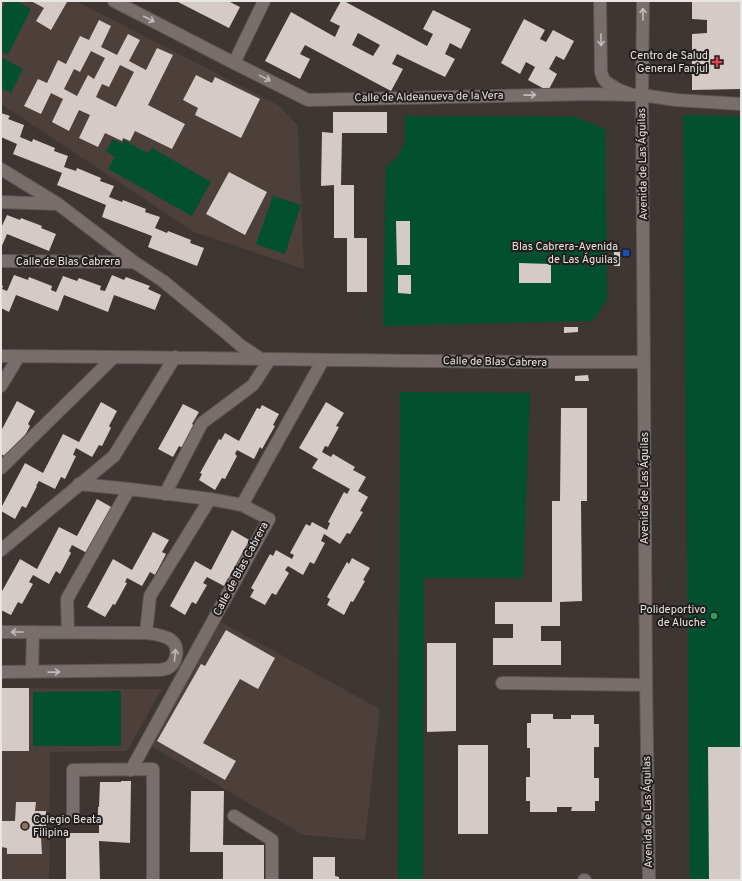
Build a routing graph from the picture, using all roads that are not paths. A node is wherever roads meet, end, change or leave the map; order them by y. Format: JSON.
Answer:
{"nodes":[{"id":1,"x":114,"y":1,"type":"edge"},
{"id":2,"x":264,"y":1,"type":"edge"},
{"id":3,"x":600,"y":1,"type":"edge"},
{"id":4,"x":643,"y":1,"type":"edge"},
{"id":5,"x":234,"y":63,"type":"junction"},
{"id":6,"x":637,"y":95,"type":"junction"},
{"id":7,"x":741,"y":104,"type":"edge"},
{"id":8,"x":1,"y":169,"type":"edge"},
{"id":9,"x":1,"y":202,"type":"edge"},
{"id":10,"x":58,"y":204,"type":"junction"},
{"id":11,"x":1,"y":261,"type":"edge"},
{"id":12,"x":134,"y":262,"type":"junction"},
{"id":13,"x":1,"y":356,"type":"edge"},
{"id":14,"x":19,"y":356,"type":"junction"},
{"id":15,"x":114,"y":357,"type":"junction"},
{"id":16,"x":175,"y":357,"type":"junction"},
{"id":17,"x":266,"y":359,"type":"junction"},
{"id":18,"x":323,"y":360,"type":"junction"},
{"id":19,"x":644,"y":362,"type":"junction"},
{"id":20,"x":1,"y":386,"type":"edge"},
{"id":21,"x":1,"y":468,"type":"edge"},
{"id":22,"x":80,"y":484,"type":"junction"},
{"id":23,"x":129,"y":489,"type":"junction"},
{"id":24,"x":165,"y":494,"type":"junction"},
{"id":25,"x":210,"y":499,"type":"junction"},
{"id":26,"x":242,"y":505,"type":"junction"},
{"id":27,"x":1,"y":550,"type":"edge"},
{"id":28,"x":1,"y":632,"type":"edge"},
{"id":29,"x":33,"y":632,"type":"junction"},
{"id":30,"x":68,"y":632,"type":"junction"},
{"id":31,"x":146,"y":633,"type":"junction"},
{"id":32,"x":1,"y":672,"type":"edge"},
{"id":33,"x":32,"y":672,"type":"junction"},
{"id":34,"x":502,"y":683,"type":"dead end"},
{"id":35,"x":646,"y":685,"type":"junction"},
{"id":36,"x":131,"y":770,"type":"junction"},
{"id":37,"x":73,"y":816,"type":"dead end"},
{"id":38,"x":234,"y":816,"type":"dead end"},
{"id":39,"x":153,"y":880,"type":"edge"},
{"id":40,"x":272,"y":880,"type":"edge"},
{"id":41,"x":649,"y":880,"type":"edge"}],
"edges":[{"from":1,"to":5,"type":"street","name":"Calle de Aldeanueva de la Vera","one_way":true},
{"from":2,"to":5,"type":"street"},
{"from":3,"to":6,"type":"street","name":"Avenida de Las Águilas","one_way":true},
{"from":6,"to":4,"type":"street","name":"Avenida de Las Águilas","one_way":true},
{"from":5,"to":6,"type":"street","name":"Calle de Aldeanueva de la Vera","one_way":true},
{"from":6,"to":7,"type":"street"},
{"from":6,"to":19,"type":"street","name":"Avenida de Las Águilas"},
{"from":8,"to":10,"type":"street","name":"Calle de Blas Cabrera"},
{"from":9,"to":10,"type":"street"},
{"from":10,"to":12,"type":"street","name":"Calle de Blas Cabrera"},
{"from":11,"to":12,"type":"street","name":"Calle de Blas Cabrera"},
{"from":12,"to":17,"type":"street","name":"Calle de Blas Cabrera"},
{"from":13,"to":14,"type":"street","name":"Calle de Blas Cabrera"},
{"from":14,"to":15,"type":"street","name":"Calle de Blas Cabrera"},
{"from":14,"to":20,"type":"street"},
{"from":15,"to":16,"type":"street","name":"Calle de Blas Cabrera"},
{"from":15,"to":21,"type":"street"},
{"from":16,"to":17,"type":"street","name":"Calle de Blas Cabrera"},
{"from":16,"to":22,"type":"street"},
{"from":17,"to":18,"type":"street","name":"Calle de Blas Cabrera"},
{"from":17,"to":24,"type":"street"},
{"from":18,"to":19,"type":"street","name":"Calle de Blas Cabrera"},
{"from":18,"to":26,"type":"street"},
{"from":19,"to":35,"type":"street","name":"Avenida de Las Águilas"},
{"from":22,"to":23,"type":"street"},
{"from":22,"to":27,"type":"street"},
{"from":23,"to":24,"type":"street"},
{"from":23,"to":30,"type":"street"},
{"from":24,"to":25,"type":"street"},
{"from":25,"to":26,"type":"street"},
{"from":25,"to":31,"type":"street"},
{"from":26,"to":36,"type":"street","name":"Calle de Blas Cabrera"},
{"from":29,"to":28,"type":"street","one_way":true},
{"from":29,"to":30,"type":"street"},
{"from":29,"to":33,"type":"street"},
{"from":30,"to":31,"type":"street"},
{"from":33,"to":31,"type":"street","one_way":true},
{"from":32,"to":33,"type":"street"},
{"from":34,"to":35,"type":"street"},
{"from":35,"to":41,"type":"street","name":"Avenida de Las Águilas"},
{"from":36,"to":37,"type":"street"},
{"from":36,"to":39,"type":"street"},
{"from":38,"to":40,"type":"street"}]}
